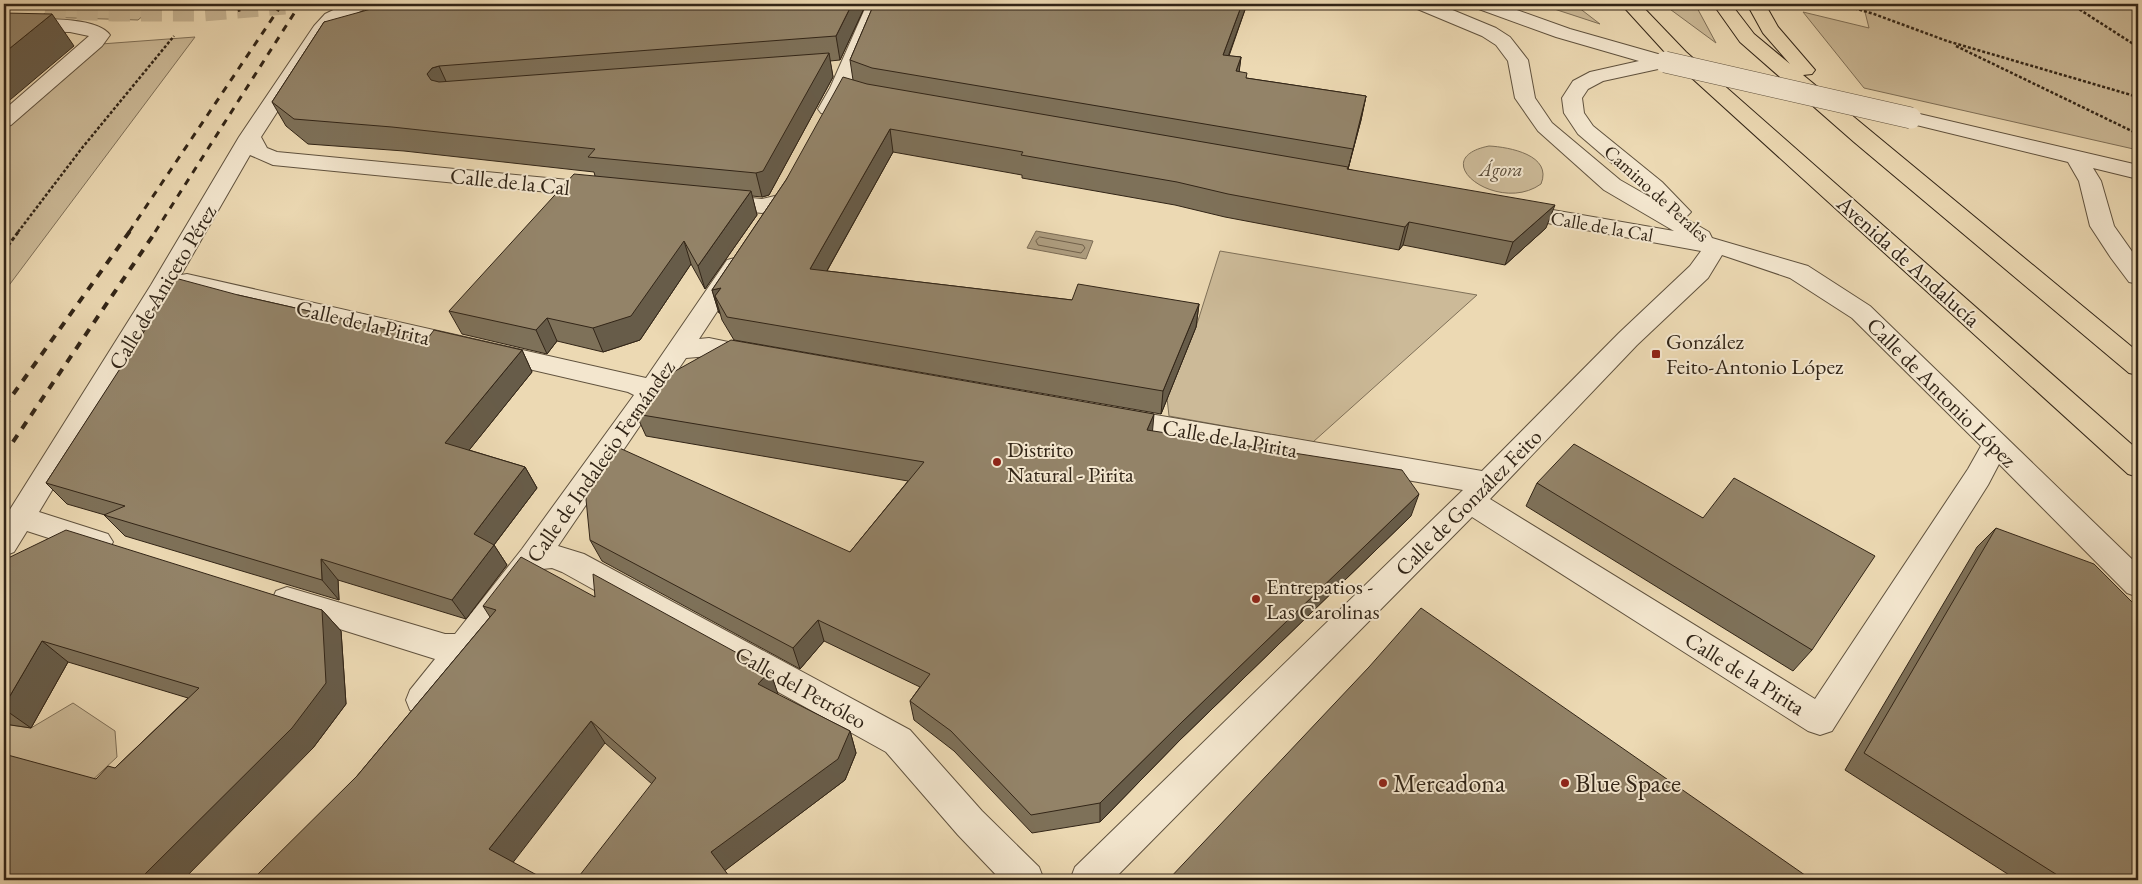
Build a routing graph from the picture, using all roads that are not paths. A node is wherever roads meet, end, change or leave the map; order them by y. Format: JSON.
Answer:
{"nodes":[{"id":1,"x":360,"y":4,"type":"edge"},
{"id":2,"x":876,"y":4,"type":"edge"},
{"id":3,"x":1422,"y":4,"type":"edge"},
{"id":4,"x":1483,"y":4,"type":"edge"},
{"id":5,"x":1608,"y":4,"type":"edge"},
{"id":6,"x":1630,"y":4,"type":"edge"},
{"id":7,"x":1722,"y":4,"type":"edge"},
{"id":8,"x":1756,"y":4,"type":"edge"},
{"id":9,"x":4,"y":25,"type":"edge"},
{"id":10,"x":1672,"y":59,"type":"junction"},
{"id":11,"x":4,"y":121,"type":"edge"},
{"id":12,"x":816,"y":132,"type":"edge"},
{"id":13,"x":250,"y":137,"type":"junction"},
{"id":14,"x":1862,"y":137,"type":"junction"},
{"id":15,"x":2076,"y":157,"type":"junction"},
{"id":16,"x":2138,"y":172,"type":"edge"},
{"id":17,"x":793,"y":176,"type":"edge"},
{"id":18,"x":625,"y":193,"type":"edge"},
{"id":19,"x":693,"y":200,"type":"edge"},
{"id":20,"x":779,"y":202,"type":"junction"},
{"id":21,"x":1492,"y":207,"type":"edge"},
{"id":22,"x":1716,"y":246,"type":"junction"},
{"id":23,"x":2138,"y":276,"type":"edge"},
{"id":24,"x":162,"y":286,"type":"junction"},
{"id":25,"x":678,"y":350,"type":"junction"},
{"id":26,"x":777,"y":359,"type":"edge"},
{"id":27,"x":2138,"y":366,"type":"edge"},
{"id":28,"x":650,"y":392,"type":"junction"},
{"id":29,"x":1089,"y":414,"type":"edge"},
{"id":30,"x":1995,"y":445,"type":"junction"},
{"id":31,"x":2138,"y":466,"type":"edge"},
{"id":32,"x":1479,"y":492,"type":"junction"},
{"id":33,"x":21,"y":518,"type":"junction"},
{"id":34,"x":4,"y":544,"type":"edge"},
{"id":35,"x":120,"y":549,"type":"edge"},
{"id":36,"x":533,"y":558,"type":"junction"},
{"id":37,"x":2138,"y":584,"type":"edge"},
{"id":38,"x":262,"y":592,"type":"edge"},
{"id":39,"x":465,"y":647,"type":"junction"},
{"id":40,"x":403,"y":723,"type":"edge"},
{"id":41,"x":1026,"y":880,"type":"edge"},
{"id":42,"x":1088,"y":880,"type":"edge"}],
"edges":[{"from":1,"to":13,"type":"street","name":"Calle de Aniceto Pérez"},
{"from":2,"to":12,"type":"street"},
{"from":3,"to":22,"type":"street","name":"Camino de Perales"},
{"from":4,"to":10,"type":"street","name":"Camino de Perales"},
{"from":5,"to":10,"type":"highway"},
{"from":6,"to":10,"type":"highway"},
{"from":7,"to":14,"type":"highway"},
{"from":8,"to":14,"type":"highway"},
{"from":9,"to":11,"type":"street"},
{"from":10,"to":15,"type":"street","name":"Camino de Perales","bridge":true},
{"from":10,"to":22,"type":"street","name":"Camino de Perales"},
{"from":10,"to":31,"type":"highway","name":"Avenida de Andalucía"},
{"from":13,"to":18,"type":"street","name":"Calle de la Cal"},
{"from":13,"to":24,"type":"street","name":"Calle de Aniceto Pérez"},
{"from":14,"to":27,"type":"highway"},
{"from":15,"to":16,"type":"street","name":"Camino de Perales"},
{"from":15,"to":23,"type":"street"},
{"from":17,"to":20,"type":"street","name":"Calle de Indalecio Fernández"},
{"from":19,"to":20,"type":"street"},
{"from":20,"to":25,"type":"street","name":"Calle de Indalecio Fernández"},
{"from":21,"to":22,"type":"street","name":"Calle de la Cal"},
{"from":22,"to":30,"type":"street","name":"Calle de Antonio López"},
{"from":22,"to":32,"type":"street","name":"Calle de González Feito"},
{"from":24,"to":28,"type":"street","name":"Calle de la Pirita"},
{"from":24,"to":33,"type":"street","name":"Calle de Aniceto Pérez"},
{"from":25,"to":26,"type":"street"},
{"from":25,"to":28,"type":"street","name":"Calle de Indalecio Fernández"},
{"from":28,"to":36,"type":"street","name":"Calle de Indalecio Fernández"},
{"from":29,"to":32,"type":"street","name":"Calle de la Pirita"},
{"from":30,"to":32,"type":"street","name":"Calle de la Pirita"},
{"from":30,"to":37,"type":"street","name":"Calle de Antonio López"},
{"from":32,"to":42,"type":"street","name":"Calle de González Feito"},
{"from":33,"to":34,"type":"street","name":"Calle de Aniceto Pérez"},
{"from":33,"to":35,"type":"street"},
{"from":36,"to":39,"type":"street","name":"Calle de Indalecio Fernández"},
{"from":36,"to":41,"type":"street","name":"Calle del Petróleo"},
{"from":38,"to":39,"type":"street"},
{"from":39,"to":40,"type":"street","name":"Calle de Indalecio Fernández"}]}
